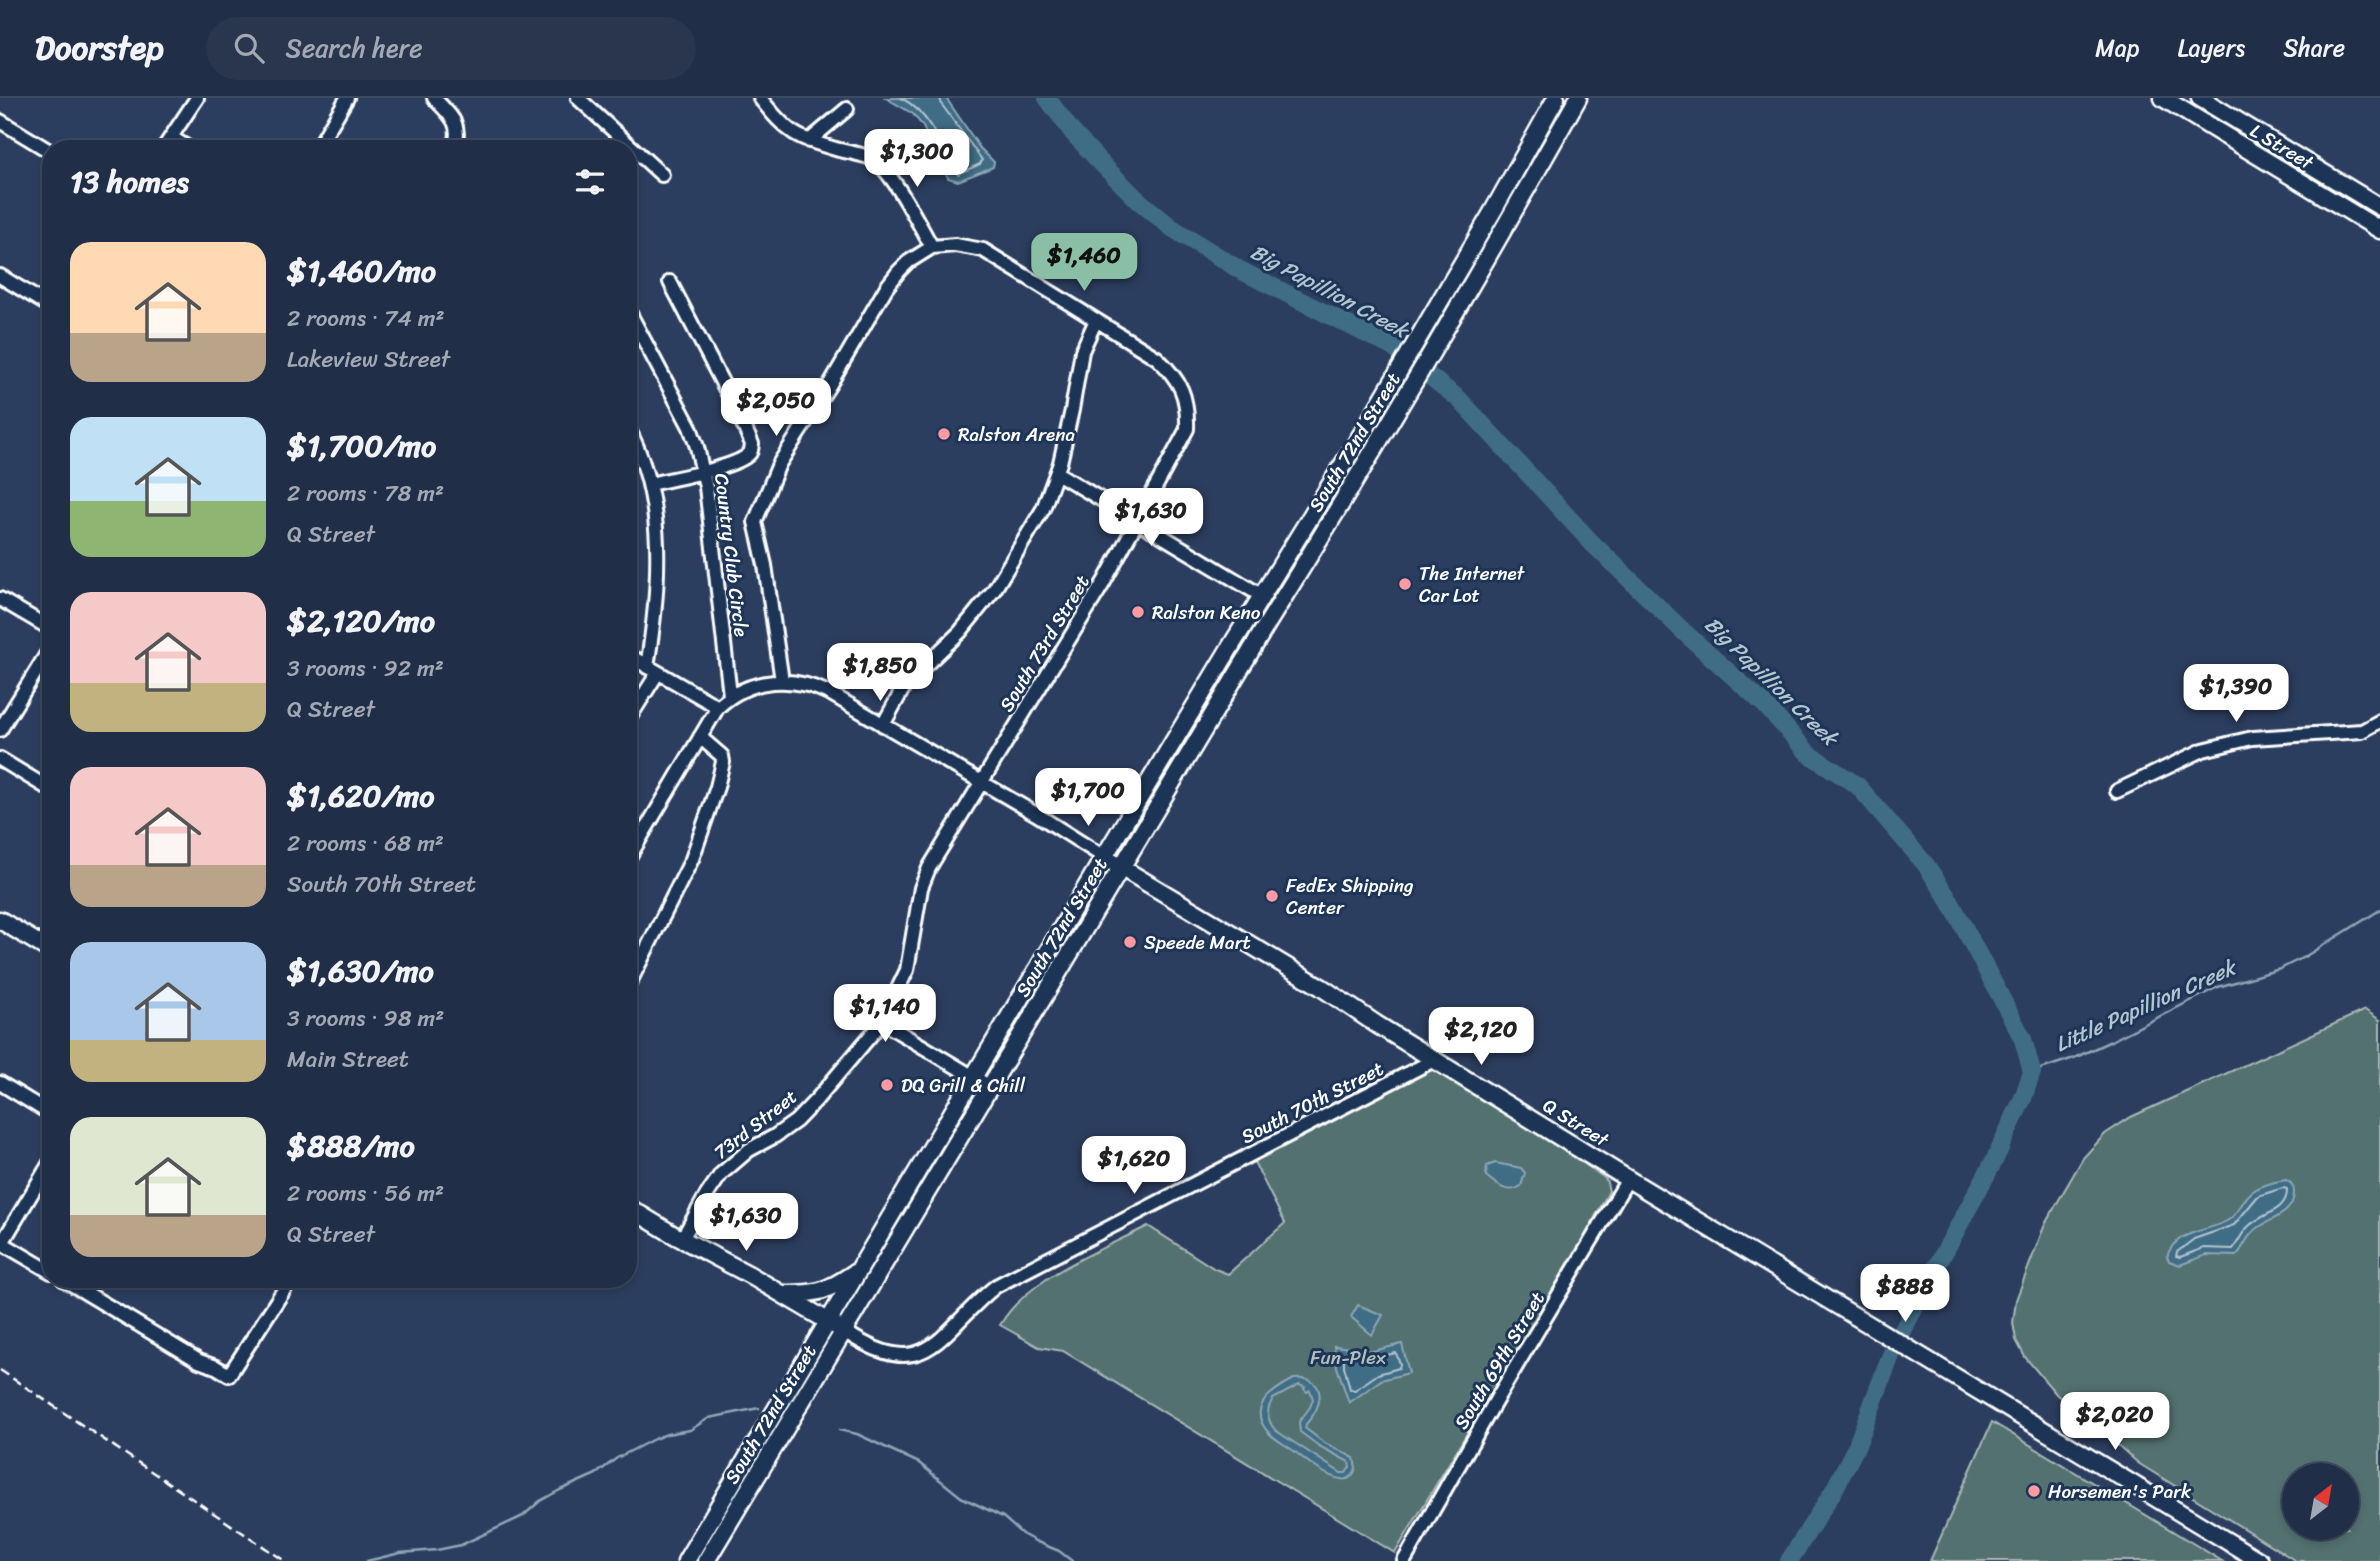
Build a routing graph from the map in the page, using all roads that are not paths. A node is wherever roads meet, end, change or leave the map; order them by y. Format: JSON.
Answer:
{"nodes":[{"id":1,"x":197,"y":98,"type":"edge"},
{"id":2,"x":347,"y":98,"type":"edge"},
{"id":3,"x":434,"y":98,"type":"edge"},
{"id":4,"x":760,"y":98,"type":"edge"},
{"id":5,"x":1556,"y":98,"type":"edge"},
{"id":6,"x":1578,"y":98,"type":"edge"},
{"id":7,"x":2163,"y":98,"type":"edge"},
{"id":8,"x":2200,"y":98,"type":"edge"},
{"id":9,"x":584,"y":100,"type":"edge"},
{"id":10,"x":847,"y":110,"type":"dead end"},
{"id":11,"x":0,"y":121,"type":"edge"},
{"id":12,"x":171,"y":137,"type":"junction"},
{"id":13,"x":169,"y":140,"type":"edge"},
{"id":14,"x":176,"y":140,"type":"edge"},
{"id":15,"x":322,"y":140,"type":"edge"},
{"id":16,"x":456,"y":140,"type":"edge"},
{"id":17,"x":626,"y":140,"type":"edge"},
{"id":18,"x":808,"y":141,"type":"junction"},
{"id":19,"x":42,"y":147,"type":"edge"},
{"id":20,"x":637,"y":151,"type":"edge"},
{"id":21,"x":662,"y":175,"type":"dead end"},
{"id":22,"x":2380,"y":207,"type":"edge"},
{"id":23,"x":2380,"y":230,"type":"edge"},
{"id":24,"x":932,"y":247,"type":"junction"},
{"id":25,"x":0,"y":276,"type":"edge"},
{"id":26,"x":670,"y":282,"type":"dead end"},
{"id":27,"x":42,"y":302,"type":"edge"},
{"id":28,"x":1096,"y":320,"type":"junction"},
{"id":29,"x":637,"y":327,"type":"edge"},
{"id":30,"x":637,"y":447,"type":"edge"},
{"id":31,"x":703,"y":472,"type":"junction"},
{"id":32,"x":1056,"y":473,"type":"junction"},
{"id":33,"x":650,"y":484,"type":"junction"},
{"id":34,"x":1138,"y":520,"type":"junction"},
{"id":35,"x":1262,"y":596,"type":"junction"},
{"id":36,"x":0,"y":598,"type":"edge"},
{"id":37,"x":42,"y":624,"type":"edge"},
{"id":38,"x":42,"y":661,"type":"edge"},
{"id":39,"x":637,"y":661,"type":"edge"},
{"id":40,"x":652,"y":670,"type":"junction"},
{"id":41,"x":782,"y":681,"type":"junction"},
{"id":42,"x":1233,"y":681,"type":"junction"},
{"id":43,"x":730,"y":695,"type":"junction"},
{"id":44,"x":637,"y":701,"type":"edge"},
{"id":45,"x":718,"y":707,"type":"junction"},
{"id":46,"x":2380,"y":721,"type":"edge"},
{"id":47,"x":883,"y":724,"type":"junction"},
{"id":48,"x":0,"y":730,"type":"edge"},
{"id":49,"x":700,"y":737,"type":"junction"},
{"id":50,"x":0,"y":759,"type":"edge"},
{"id":51,"x":982,"y":783,"type":"junction"},
{"id":52,"x":42,"y":785,"type":"edge"},
{"id":53,"x":2117,"y":791,"type":"dead end"},
{"id":54,"x":637,"y":844,"type":"edge"},
{"id":55,"x":1104,"y":857,"type":"junction"},
{"id":56,"x":1121,"y":867,"type":"junction"},
{"id":57,"x":0,"y":920,"type":"edge"},
{"id":58,"x":42,"y":946,"type":"edge"},
{"id":59,"x":637,"y":968,"type":"edge"},
{"id":60,"x":882,"y":1022,"type":"junction"},
{"id":61,"x":1434,"y":1060,"type":"junction"},
{"id":62,"x":974,"y":1077,"type":"junction"},
{"id":63,"x":0,"y":1083,"type":"edge"},
{"id":64,"x":990,"y":1087,"type":"junction"},
{"id":65,"x":42,"y":1109,"type":"edge"},
{"id":66,"x":42,"y":1176,"type":"edge"},
{"id":67,"x":1628,"y":1179,"type":"junction"},
{"id":68,"x":637,"y":1212,"type":"edge"},
{"id":69,"x":682,"y":1239,"type":"junction"},
{"id":70,"x":1,"y":1242,"type":"edge"},
{"id":71,"x":42,"y":1267,"type":"edge"},
{"id":72,"x":859,"y":1269,"type":"junction"},
{"id":73,"x":77,"y":1288,"type":"edge"},
{"id":74,"x":285,"y":1288,"type":"edge"},
{"id":75,"x":783,"y":1294,"type":"junction"},
{"id":76,"x":828,"y":1321,"type":"junction"},
{"id":77,"x":844,"y":1331,"type":"junction"},
{"id":78,"x":686,"y":1561,"type":"edge"},
{"id":79,"x":706,"y":1561,"type":"edge"},
{"id":80,"x":1404,"y":1561,"type":"edge"},
{"id":81,"x":2260,"y":1561,"type":"edge"}],
"edges":[{"from":1,"to":12,"type":"street"},
{"from":2,"to":15,"type":"street"},
{"from":3,"to":16,"type":"street"},
{"from":4,"to":18,"type":"street"},
{"from":5,"to":35,"type":"main road","name":"South 72nd Street"},
{"from":6,"to":42,"type":"main road","name":"South 72nd Street"},
{"from":7,"to":23,"type":"main road","name":"L Street"},
{"from":8,"to":22,"type":"main road","name":"L Street"},
{"from":9,"to":17,"type":"street"},
{"from":10,"to":18,"type":"street"},
{"from":11,"to":19,"type":"street"},
{"from":12,"to":13,"type":"street"},
{"from":12,"to":14,"type":"street"},
{"from":18,"to":24,"type":"street"},
{"from":20,"to":21,"type":"street"},
{"from":24,"to":28,"type":"street"},
{"from":24,"to":41,"type":"street"},
{"from":25,"to":27,"type":"street"},
{"from":26,"to":31,"type":"street"},
{"from":28,"to":32,"type":"street"},
{"from":28,"to":34,"type":"street","name":"South 73rd Street"},
{"from":29,"to":31,"type":"street","name":"Country Club Circle"},
{"from":30,"to":33,"type":"street"},
{"from":31,"to":33,"type":"street"},
{"from":31,"to":43,"type":"street","name":"Country Club Circle"},
{"from":32,"to":34,"type":"street"},
{"from":32,"to":47,"type":"street"},
{"from":33,"to":40,"type":"street"},
{"from":34,"to":35,"type":"street"},
{"from":34,"to":51,"type":"street","name":"South 73rd Street"},
{"from":35,"to":42,"type":"main road"},
{"from":35,"to":55,"type":"main road","name":"South 72nd Street"},
{"from":36,"to":37,"type":"street"},
{"from":38,"to":48,"type":"street"},
{"from":39,"to":40,"type":"street"},
{"from":40,"to":44,"type":"street"},
{"from":40,"to":45,"type":"street"},
{"from":41,"to":43,"type":"street","name":"Q Street"},
{"from":41,"to":47,"type":"street","name":"Q Street"},
{"from":42,"to":56,"type":"main road","name":"South 72nd Street"},
{"from":43,"to":45,"type":"street","name":"Q Street"},
{"from":45,"to":49,"type":"street","name":"Q Street"},
{"from":46,"to":53,"type":"street"},
{"from":47,"to":51,"type":"street","name":"Q Street"},
{"from":49,"to":54,"type":"street","name":"Q Street"},
{"from":49,"to":59,"type":"street"},
{"from":50,"to":52,"type":"street"},
{"from":51,"to":55,"type":"street","name":"Q Street"},
{"from":51,"to":60,"type":"street","name":"73rd Street"},
{"from":55,"to":56,"type":"main road","name":"Q Street"},
{"from":55,"to":62,"type":"main road","name":"South 72nd Street"},
{"from":56,"to":61,"type":"main road","name":"Q Street"},
{"from":56,"to":64,"type":"main road","name":"South 72nd Street"},
{"from":57,"to":58,"type":"main road"},
{"from":60,"to":62,"type":"street"},
{"from":60,"to":69,"type":"street","name":"73rd Street"},
{"from":61,"to":67,"type":"main road","name":"Q Street"},
{"from":61,"to":77,"type":"street","name":"South 70th Street"},
{"from":62,"to":64,"type":"street"},
{"from":62,"to":72,"type":"main road","name":"South 72nd Street"},
{"from":63,"to":65,"type":"street"},
{"from":64,"to":77,"type":"main road","name":"South 72nd Street"},
{"from":66,"to":70,"type":"street"},
{"from":67,"to":80,"type":"street","name":"South 69th Street"},
{"from":67,"to":81,"type":"main road","name":"Q Street"},
{"from":68,"to":69,"type":"main road"},
{"from":69,"to":75,"type":"main road"},
{"from":70,"to":71,"type":"street"},
{"from":72,"to":75,"type":"main road"},
{"from":72,"to":76,"type":"main road","name":"South 72nd Street"},
{"from":73,"to":74,"type":"street"},
{"from":75,"to":76,"type":"main road"},
{"from":76,"to":77,"type":"main road"},
{"from":76,"to":78,"type":"main road","name":"South 72nd Street"},
{"from":77,"to":79,"type":"main road","name":"South 72nd Street"}]}
